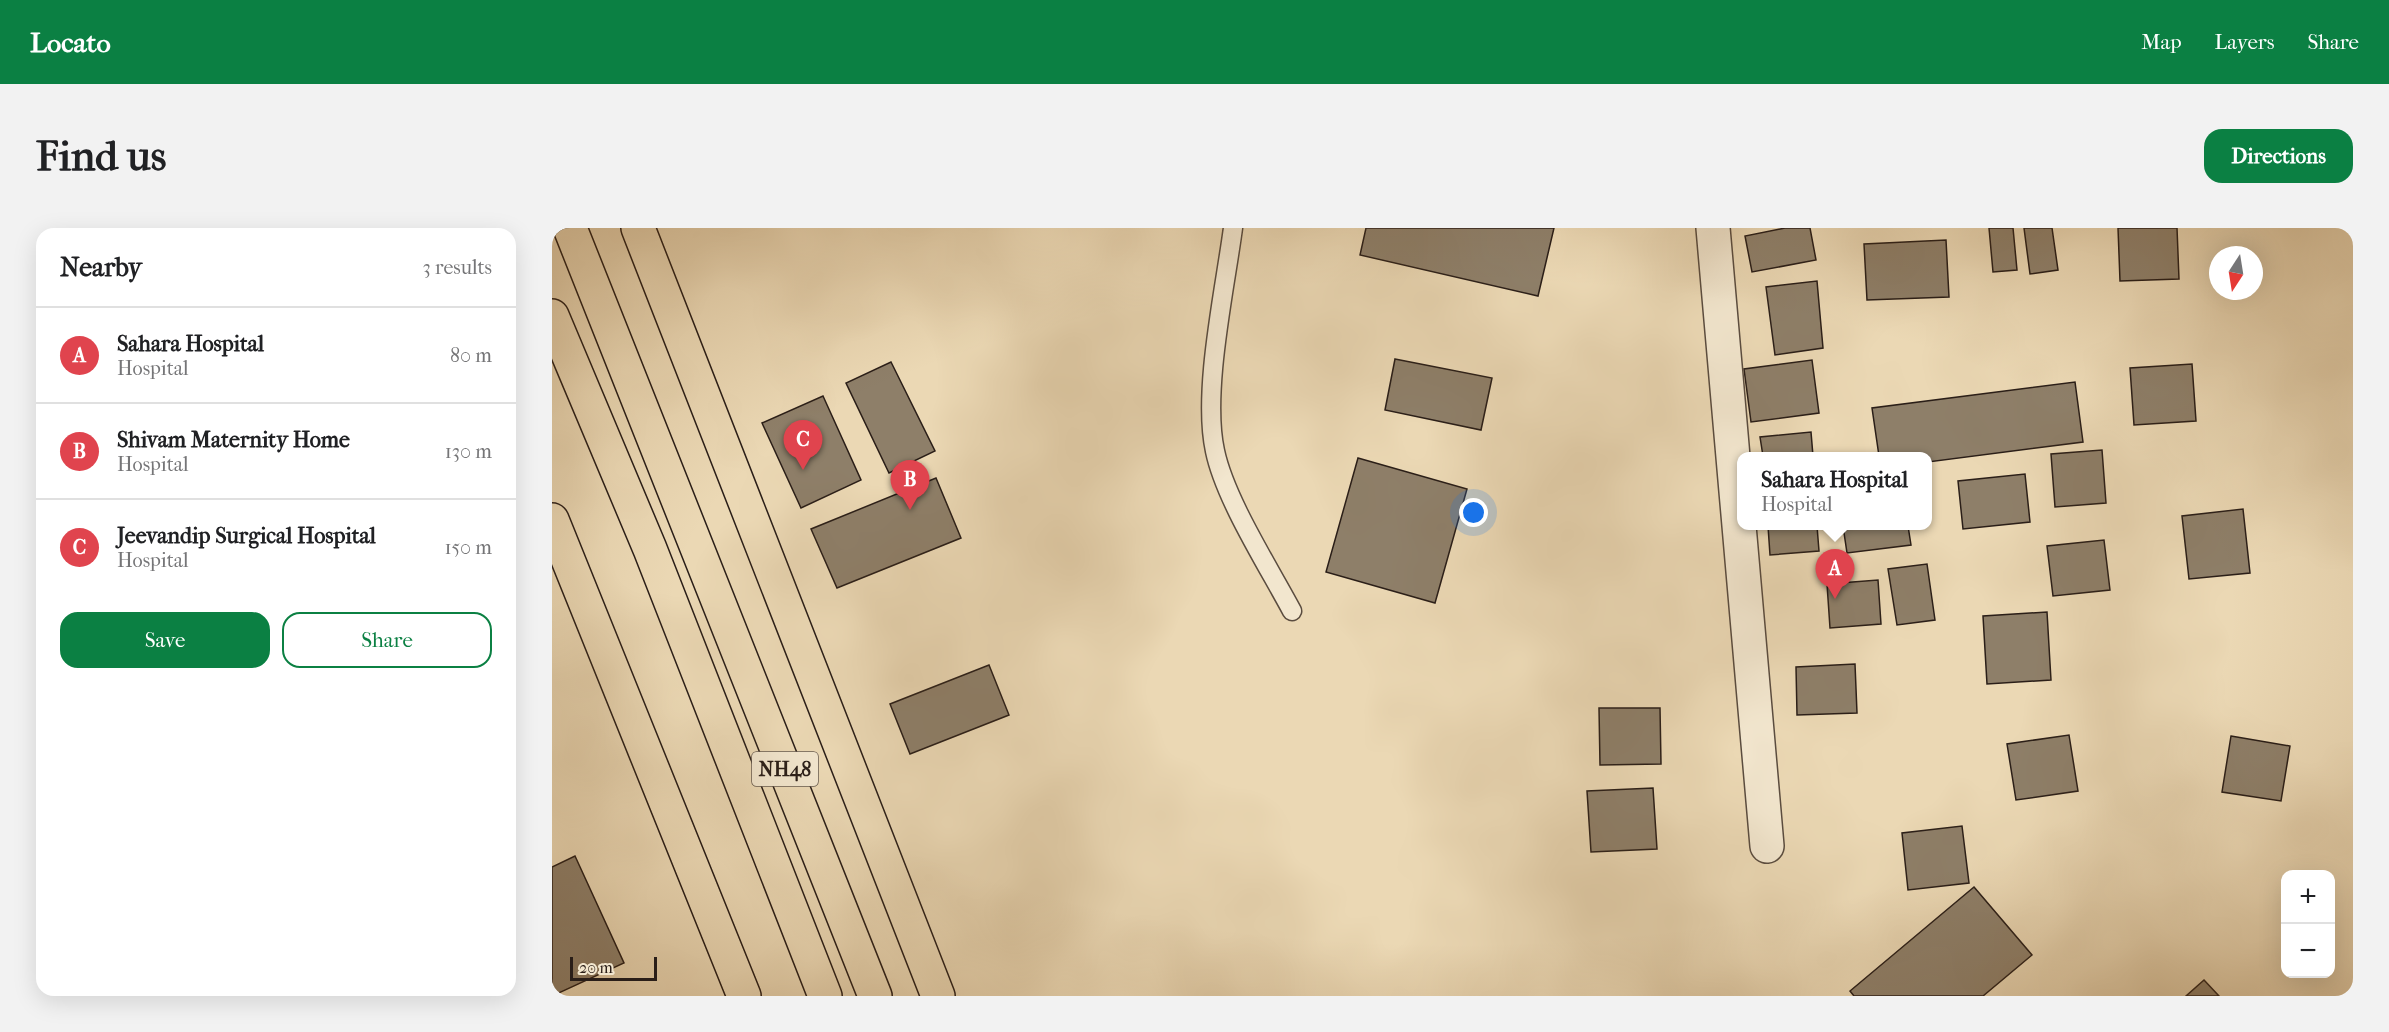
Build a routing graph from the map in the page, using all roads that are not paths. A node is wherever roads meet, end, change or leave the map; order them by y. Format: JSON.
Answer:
{"nodes":[{"id":1,"x":570,"y":228,"type":"edge"},
{"id":2,"x":638,"y":228,"type":"edge"},
{"id":3,"x":1233,"y":228,"type":"edge"},
{"id":4,"x":1713,"y":228,"type":"edge"},
{"id":5,"x":552,"y":316,"type":"edge"},
{"id":6,"x":1737,"y":503,"type":"edge"},
{"id":7,"x":552,"y":520,"type":"edge"},
{"id":8,"x":1739,"y":530,"type":"edge"},
{"id":9,"x":1292,"y":611,"type":"dead end"},
{"id":10,"x":1767,"y":846,"type":"dead end"},
{"id":11,"x":744,"y":996,"type":"edge"},
{"id":12,"x":825,"y":996,"type":"edge"},
{"id":13,"x":875,"y":996,"type":"edge"},
{"id":14,"x":938,"y":996,"type":"edge"}],
"edges":[{"from":1,"to":13,"type":"highway","number":"NH48"},
{"from":2,"to":14,"type":"highway"},
{"from":3,"to":9,"type":"lane"},
{"from":4,"to":6,"type":"street"},
{"from":5,"to":12,"type":"highway","number":"NH48"},
{"from":7,"to":11,"type":"highway"},
{"from":8,"to":10,"type":"street"}]}
